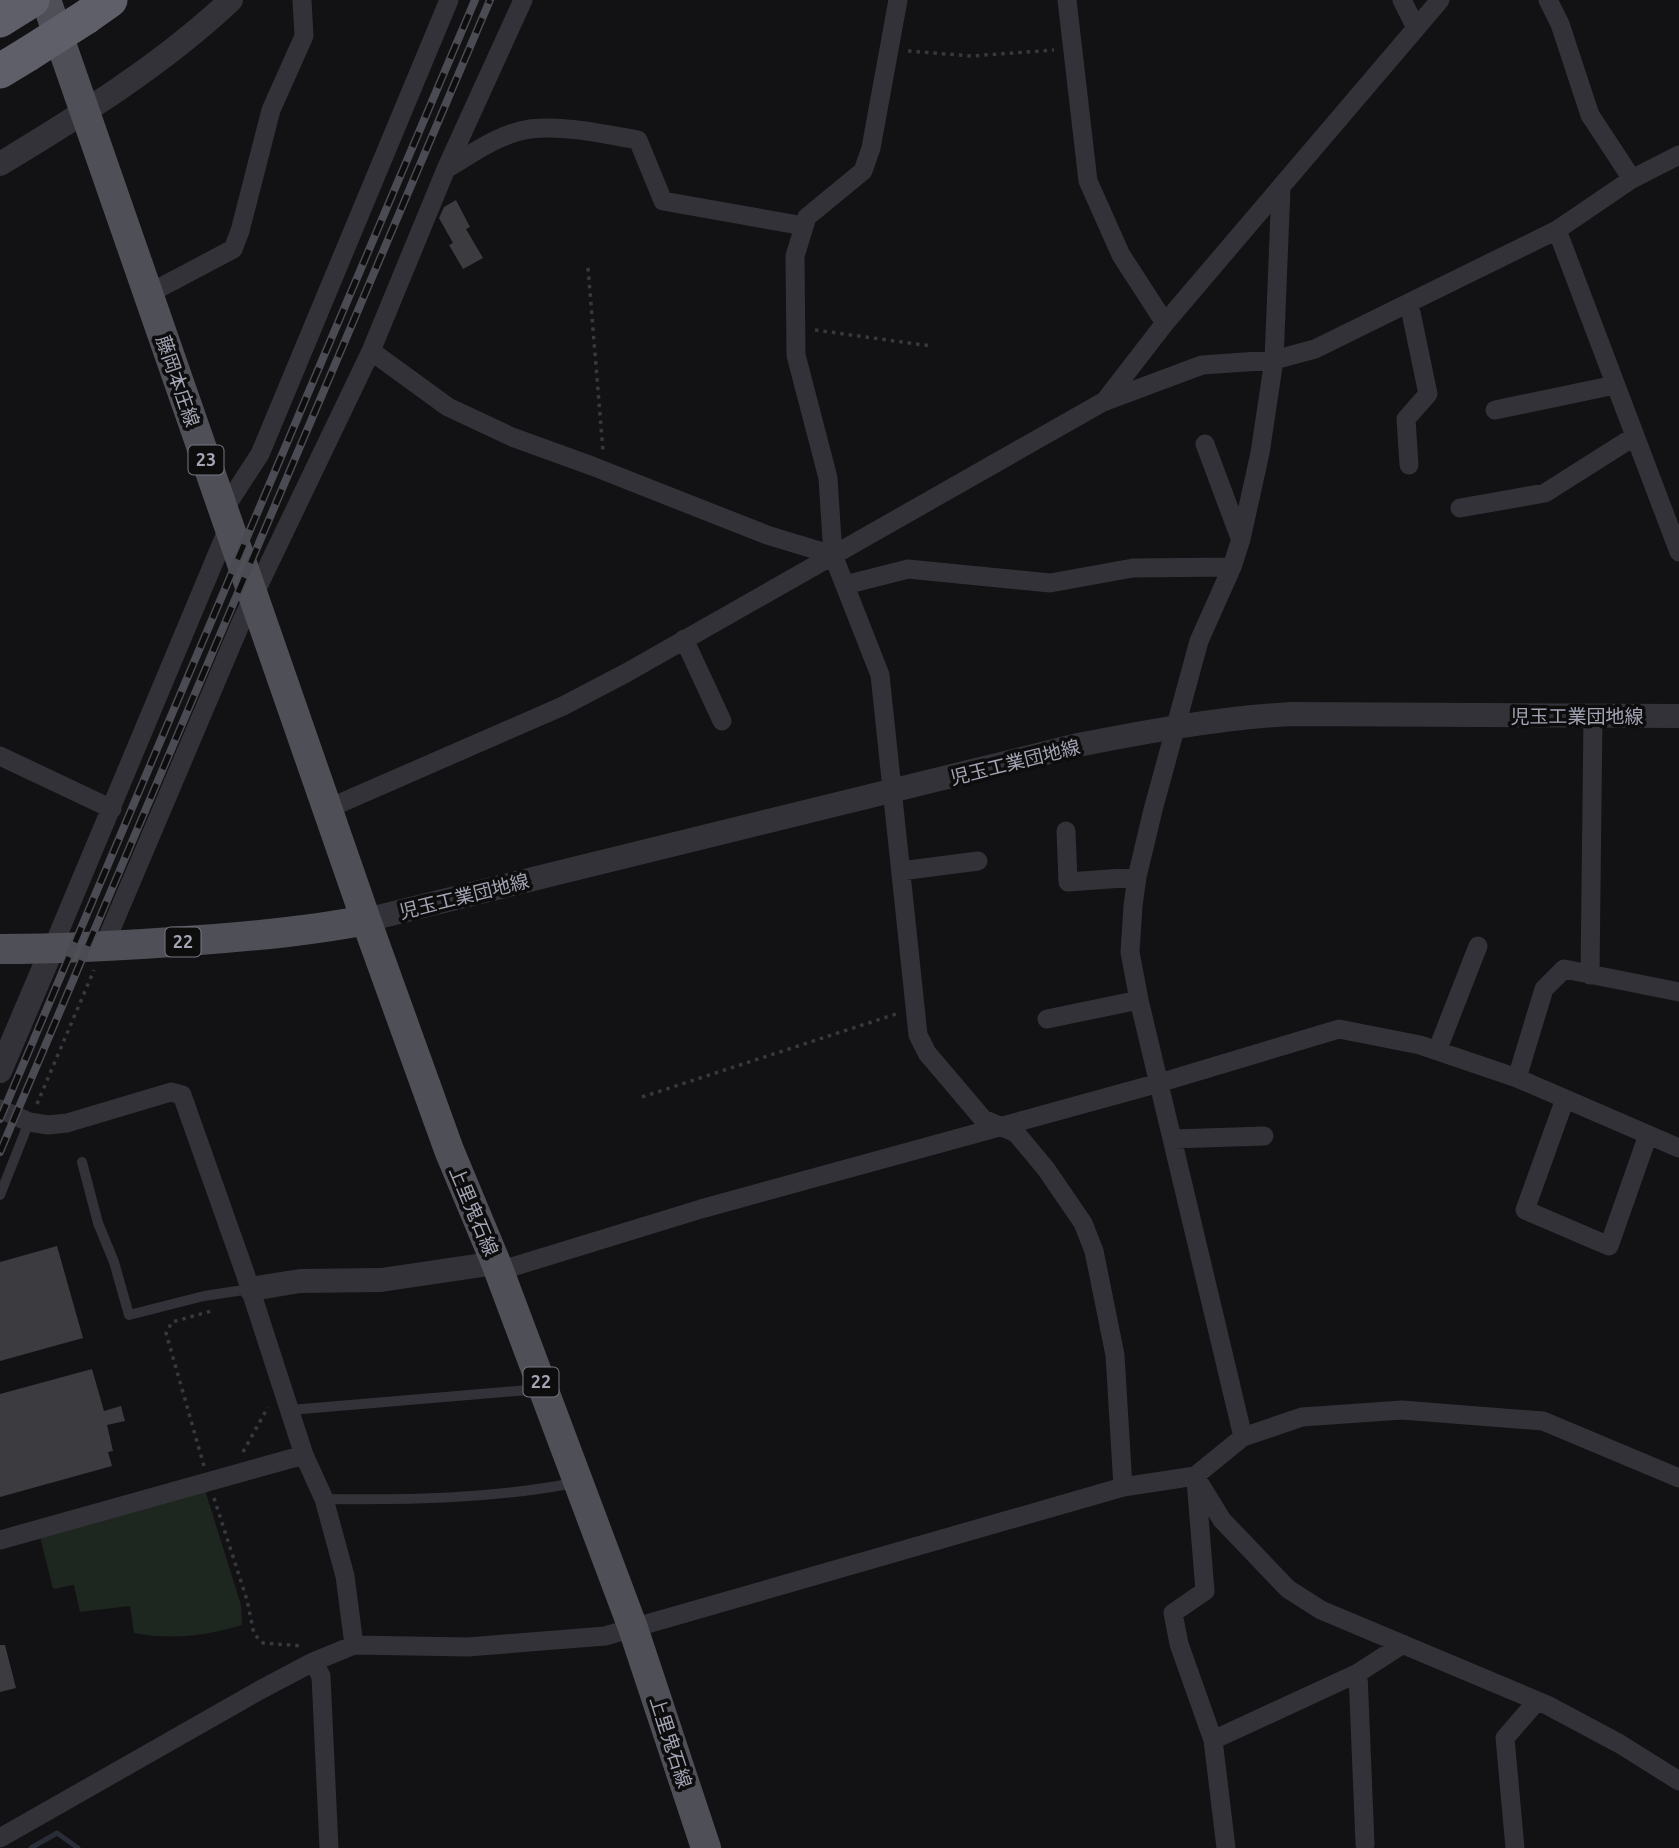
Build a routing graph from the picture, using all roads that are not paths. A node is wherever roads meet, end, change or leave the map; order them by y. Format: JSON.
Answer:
{"nodes":[{"id":1,"x":46,"y":0,"type":"edge"},
{"id":2,"x":231,"y":0,"type":"edge"},
{"id":3,"x":302,"y":0,"type":"edge"},
{"id":4,"x":449,"y":0,"type":"edge"},
{"id":5,"x":523,"y":0,"type":"edge"},
{"id":6,"x":898,"y":0,"type":"edge"},
{"id":7,"x":1067,"y":0,"type":"edge"},
{"id":8,"x":1402,"y":0,"type":"edge"},
{"id":9,"x":1440,"y":0,"type":"edge"},
{"id":10,"x":1548,"y":0,"type":"edge"},
{"id":11,"x":98,"y":8,"type":"edge"},
{"id":12,"x":1416,"y":28,"type":"junction"},
{"id":13,"x":14,"y":63,"type":"edge"},
{"id":14,"x":84,"y":113,"type":"junction"},
{"id":15,"x":1678,"y":157,"type":"edge"},
{"id":16,"x":0,"y":164,"type":"edge"},
{"id":17,"x":446,"y":169,"type":"junction"},
{"id":18,"x":1632,"y":179,"type":"junction"},
{"id":19,"x":1281,"y":188,"type":"junction"},
{"id":20,"x":804,"y":226,"type":"junction"},
{"id":21,"x":1557,"y":230,"type":"junction"},
{"id":22,"x":148,"y":294,"type":"junction"},
{"id":23,"x":1409,"y":303,"type":"junction"},
{"id":24,"x":1165,"y":323,"type":"junction"},
{"id":25,"x":371,"y":352,"type":"junction"},
{"id":26,"x":1274,"y":360,"type":"junction"},
{"id":27,"x":1615,"y":385,"type":"junction"},
{"id":28,"x":1103,"y":402,"type":"junction"},
{"id":29,"x":1495,"y":410,"type":"dead end"},
{"id":30,"x":1635,"y":436,"type":"junction"},
{"id":31,"x":1205,"y":444,"type":"dead end"},
{"id":32,"x":1409,"y":465,"type":"dead end"},
{"id":33,"x":1460,"y":508,"type":"dead end"},
{"id":34,"x":226,"y":519,"type":"junction"},
{"id":35,"x":1241,"y":539,"type":"junction"},
{"id":36,"x":1679,"y":552,"type":"edge"},
{"id":37,"x":833,"y":555,"type":"junction"},
{"id":38,"x":1232,"y":567,"type":"junction"},
{"id":39,"x":845,"y":585,"type":"junction"},
{"id":40,"x":254,"y":598,"type":"junction"},
{"id":41,"x":684,"y":639,"type":"junction"},
{"id":42,"x":1593,"y":716,"type":"junction"},
{"id":43,"x":1679,"y":716,"type":"edge"},
{"id":44,"x":722,"y":721,"type":"dead end"},
{"id":45,"x":1175,"y":726,"type":"junction"},
{"id":46,"x":0,"y":755,"type":"edge"},
{"id":47,"x":892,"y":792,"type":"junction"},
{"id":48,"x":112,"y":808,"type":"junction"},
{"id":49,"x":327,"y":809,"type":"junction"},
{"id":50,"x":1066,"y":831,"type":"dead end"},
{"id":51,"x":978,"y":862,"type":"dead end"},
{"id":52,"x":901,"y":871,"type":"junction"},
{"id":53,"x":1137,"y":877,"type":"junction"},
{"id":54,"x":366,"y":920,"type":"junction"},
{"id":55,"x":1478,"y":946,"type":"dead end"},
{"id":56,"x":103,"y":948,"type":"junction"},
{"id":57,"x":0,"y":949,"type":"edge"},
{"id":58,"x":52,"y":949,"type":"junction"},
{"id":59,"x":1590,"y":975,"type":"junction"},
{"id":60,"x":1679,"y":992,"type":"edge"},
{"id":61,"x":1139,"y":1000,"type":"junction"},
{"id":62,"x":1047,"y":1020,"type":"dead end"},
{"id":63,"x":1437,"y":1051,"type":"junction"},
{"id":64,"x":0,"y":1071,"type":"edge"},
{"id":65,"x":1517,"y":1078,"type":"junction"},
{"id":66,"x":1159,"y":1083,"type":"junction"},
{"id":67,"x":1565,"y":1099,"type":"junction"},
{"id":68,"x":0,"y":1109,"type":"edge"},
{"id":69,"x":29,"y":1122,"type":"junction"},
{"id":70,"x":1000,"y":1127,"type":"junction"},
{"id":71,"x":1648,"y":1135,"type":"junction"},
{"id":72,"x":1264,"y":1136,"type":"dead end"},
{"id":73,"x":1173,"y":1139,"type":"junction"},
{"id":74,"x":1679,"y":1148,"type":"edge"},
{"id":75,"x":82,"y":1162,"type":"dead end"},
{"id":76,"x":0,"y":1195,"type":"edge"},
{"id":77,"x":496,"y":1263,"type":"junction"},
{"id":78,"x":251,"y":1289,"type":"junction"},
{"id":79,"x":544,"y":1389,"type":"junction"},
{"id":80,"x":281,"y":1405,"type":"junction"},
{"id":81,"x":1243,"y":1437,"type":"junction"},
{"id":82,"x":304,"y":1455,"type":"junction"},
{"id":83,"x":1195,"y":1475,"type":"junction"},
{"id":84,"x":1679,"y":1478,"type":"edge"},
{"id":85,"x":579,"y":1482,"type":"junction"},
{"id":86,"x":1123,"y":1487,"type":"junction"},
{"id":87,"x":324,"y":1499,"type":"junction"},
{"id":88,"x":0,"y":1540,"type":"edge"},
{"id":89,"x":633,"y":1628,"type":"junction"},
{"id":90,"x":1403,"y":1644,"type":"junction"},
{"id":91,"x":354,"y":1645,"type":"junction"},
{"id":92,"x":313,"y":1662,"type":"junction"},
{"id":93,"x":1358,"y":1673,"type":"junction"},
{"id":94,"x":1537,"y":1701,"type":"junction"},
{"id":95,"x":1213,"y":1740,"type":"junction"},
{"id":96,"x":1679,"y":1781,"type":"edge"},
{"id":97,"x":0,"y":1838,"type":"edge"},
{"id":98,"x":1365,"y":1844,"type":"dead end"},
{"id":99,"x":329,"y":1848,"type":"edge"},
{"id":100,"x":706,"y":1848,"type":"edge"},
{"id":101,"x":1226,"y":1848,"type":"edge"},
{"id":102,"x":1515,"y":1848,"type":"edge"}],
"edges":[{"from":1,"to":14,"type":"main road","name":"藤岡本庄線","number":"23"},
{"from":2,"to":14,"type":"street"},
{"from":3,"to":22,"type":"street"},
{"from":4,"to":34,"type":"street"},
{"from":5,"to":17,"type":"street"},
{"from":6,"to":20,"type":"street"},
{"from":7,"to":24,"type":"street"},
{"from":8,"to":12,"type":"street"},
{"from":9,"to":12,"type":"street"},
{"from":10,"to":18,"type":"street"},
{"from":11,"to":13,"type":"highway","bridge":true},
{"from":12,"to":19,"type":"street"},
{"from":14,"to":16,"type":"street"},
{"from":14,"to":22,"type":"main road","name":"藤岡本庄線","number":"23"},
{"from":15,"to":18,"type":"street"},
{"from":17,"to":20,"type":"street"},
{"from":17,"to":25,"type":"street"},
{"from":18,"to":21,"type":"street"},
{"from":19,"to":24,"type":"street"},
{"from":19,"to":26,"type":"street"},
{"from":20,"to":37,"type":"street"},
{"from":21,"to":23,"type":"street"},
{"from":21,"to":27,"type":"street"},
{"from":22,"to":34,"type":"main road","name":"藤岡本庄線","number":"23"},
{"from":23,"to":26,"type":"street"},
{"from":23,"to":32,"type":"street"},
{"from":24,"to":28,"type":"street"},
{"from":25,"to":37,"type":"street"},
{"from":25,"to":40,"type":"street"},
{"from":26,"to":28,"type":"street"},
{"from":26,"to":35,"type":"street"},
{"from":27,"to":29,"type":"street"},
{"from":27,"to":30,"type":"street"},
{"from":28,"to":37,"type":"street"},
{"from":30,"to":33,"type":"street"},
{"from":30,"to":36,"type":"street"},
{"from":31,"to":35,"type":"street"},
{"from":34,"to":40,"type":"main road","name":"藤岡本庄線","number":"23"},
{"from":34,"to":48,"type":"street"},
{"from":35,"to":38,"type":"street"},
{"from":37,"to":39,"type":"street"},
{"from":37,"to":41,"type":"street"},
{"from":38,"to":39,"type":"street"},
{"from":38,"to":45,"type":"street"},
{"from":39,"to":47,"type":"street"},
{"from":40,"to":49,"type":"main road","name":"藤岡本庄線","number":"23"},
{"from":40,"to":56,"type":"street"},
{"from":41,"to":44,"type":"street"},
{"from":41,"to":49,"type":"street"},
{"from":42,"to":43,"type":"street","name":"児玉工業団地線"},
{"from":42,"to":45,"type":"street","name":"児玉工業団地線"},
{"from":42,"to":59,"type":"street"},
{"from":45,"to":47,"type":"street","name":"児玉工業団地線"},
{"from":45,"to":53,"type":"street"},
{"from":46,"to":48,"type":"street"},
{"from":47,"to":52,"type":"street"},
{"from":47,"to":54,"type":"street","name":"児玉工業団地線"},
{"from":48,"to":58,"type":"street"},
{"from":49,"to":54,"type":"main road","name":"藤岡本庄線","number":"23"},
{"from":50,"to":53,"type":"street"},
{"from":51,"to":52,"type":"street"},
{"from":52,"to":70,"type":"street"},
{"from":53,"to":61,"type":"street"},
{"from":54,"to":56,"type":"main road","number":"22"},
{"from":54,"to":77,"type":"main road","name":"上里鬼石線","number":"22"},
{"from":55,"to":63,"type":"street"},
{"from":56,"to":58,"type":"main road","number":"22"},
{"from":57,"to":58,"type":"main road","number":"22"},
{"from":58,"to":64,"type":"street"},
{"from":59,"to":60,"type":"street"},
{"from":59,"to":65,"type":"street"},
{"from":61,"to":62,"type":"street"},
{"from":61,"to":66,"type":"street"},
{"from":63,"to":65,"type":"street"},
{"from":63,"to":66,"type":"street"},
{"from":65,"to":67,"type":"street"},
{"from":66,"to":70,"type":"street"},
{"from":66,"to":73,"type":"street"},
{"from":67,"to":71,"type":"street"},
{"from":67,"to":71,"type":"street"},
{"from":68,"to":69,"type":"street"},
{"from":69,"to":76,"type":"lane"},
{"from":69,"to":78,"type":"street"},
{"from":70,"to":77,"type":"street"},
{"from":70,"to":86,"type":"street"},
{"from":71,"to":74,"type":"street"},
{"from":72,"to":73,"type":"street"},
{"from":73,"to":81,"type":"street"},
{"from":75,"to":78,"type":"lane"},
{"from":77,"to":78,"type":"street"},
{"from":77,"to":79,"type":"main road","name":"上里鬼石線","number":"22"},
{"from":78,"to":80,"type":"street"},
{"from":79,"to":80,"type":"lane"},
{"from":79,"to":85,"type":"main road","name":"上里鬼石線","number":"22"},
{"from":80,"to":82,"type":"street"},
{"from":81,"to":83,"type":"street"},
{"from":81,"to":84,"type":"street"},
{"from":82,"to":87,"type":"street"},
{"from":82,"to":88,"type":"street"},
{"from":83,"to":86,"type":"street"},
{"from":83,"to":90,"type":"street"},
{"from":83,"to":95,"type":"street"},
{"from":85,"to":87,"type":"lane"},
{"from":85,"to":89,"type":"main road","name":"上里鬼石線","number":"22"},
{"from":86,"to":89,"type":"street"},
{"from":87,"to":91,"type":"street"},
{"from":89,"to":91,"type":"street"},
{"from":89,"to":100,"type":"main road","name":"上里鬼石線","number":"22"},
{"from":90,"to":93,"type":"street"},
{"from":90,"to":94,"type":"street"},
{"from":91,"to":92,"type":"street"},
{"from":92,"to":97,"type":"street"},
{"from":92,"to":99,"type":"street"},
{"from":93,"to":95,"type":"street"},
{"from":93,"to":98,"type":"street"},
{"from":94,"to":96,"type":"street"},
{"from":94,"to":102,"type":"street"},
{"from":95,"to":101,"type":"street"}]}
